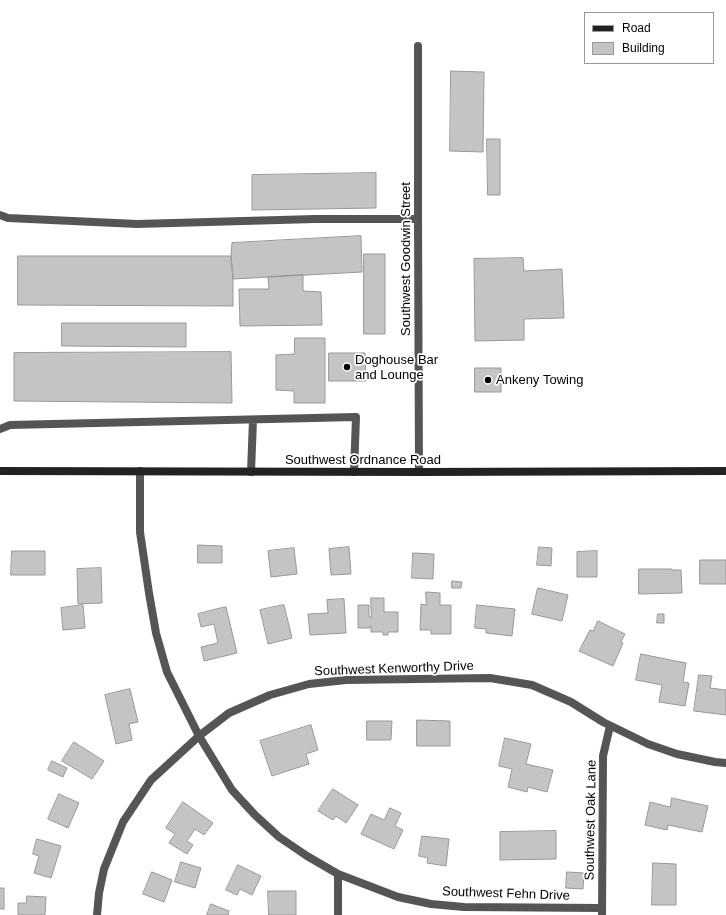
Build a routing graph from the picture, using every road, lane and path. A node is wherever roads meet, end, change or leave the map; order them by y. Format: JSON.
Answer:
{"nodes":[{"id":1,"x":418,"y":46,"type":"dead end"},
{"id":2,"x":0,"y":215,"type":"edge"},
{"id":3,"x":418,"y":219,"type":"junction"},
{"id":4,"x":252,"y":420,"type":"junction"},
{"id":5,"x":0,"y":429,"type":"edge"},
{"id":6,"x":0,"y":471,"type":"edge"},
{"id":7,"x":140,"y":471,"type":"junction"},
{"id":8,"x":726,"y":471,"type":"edge"},
{"id":9,"x":251,"y":472,"type":"junction"},
{"id":10,"x":354,"y":472,"type":"junction"},
{"id":11,"x":419,"y":472,"type":"junction"},
{"id":12,"x":610,"y":726,"type":"junction"},
{"id":13,"x":199,"y":736,"type":"junction"},
{"id":14,"x":726,"y":763,"type":"edge"},
{"id":15,"x":338,"y":874,"type":"junction"},
{"id":16,"x":602,"y":912,"type":"edge"},
{"id":17,"x":97,"y":915,"type":"edge"},
{"id":18,"x":338,"y":915,"type":"edge"}],
"edges":[{"from":1,"to":3,"type":"street","name":"Southwest Goodwin Street"},
{"from":2,"to":3,"type":"street"},
{"from":3,"to":11,"type":"street","name":"Southwest Goodwin Street"},
{"from":4,"to":5,"type":"street"},
{"from":4,"to":9,"type":"street"},
{"from":4,"to":10,"type":"street"},
{"from":6,"to":7,"type":"street","name":"Southwest Ordnance Road"},
{"from":7,"to":9,"type":"street","name":"Southwest Ordnance Road"},
{"from":7,"to":13,"type":"street","name":"Southwest Fehn Drive"},
{"from":8,"to":11,"type":"street","name":"Southwest Ordnance Road"},
{"from":9,"to":10,"type":"street","name":"Southwest Ordnance Road"},
{"from":10,"to":11,"type":"street","name":"Southwest Ordnance Road"},
{"from":12,"to":13,"type":"street","name":"Southwest Kenworthy Drive"},
{"from":12,"to":14,"type":"street","name":"Southwest Kenworthy Drive"},
{"from":12,"to":16,"type":"street","name":"Southwest Oak Lane"},
{"from":13,"to":15,"type":"street","name":"Southwest Fehn Drive"},
{"from":13,"to":17,"type":"street","name":"Southwest Kenworthy Drive"},
{"from":15,"to":16,"type":"street","name":"Southwest Fehn Drive"},
{"from":15,"to":18,"type":"street"}]}
